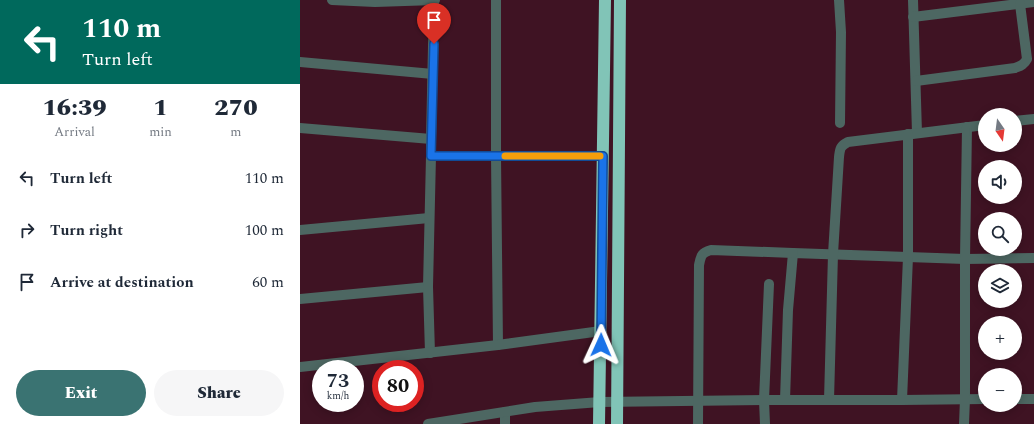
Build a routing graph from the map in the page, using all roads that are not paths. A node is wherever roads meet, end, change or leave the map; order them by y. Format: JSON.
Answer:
{"nodes":[{"id":1,"x":332,"y":0,"type":"edge"},
{"id":2,"x":435,"y":0,"type":"edge"},
{"id":3,"x":496,"y":0,"type":"edge"},
{"id":4,"x":606,"y":0,"type":"edge"},
{"id":5,"x":620,"y":0,"type":"edge"},
{"id":6,"x":839,"y":0,"type":"edge"},
{"id":7,"x":913,"y":0,"type":"edge"},
{"id":8,"x":375,"y":1,"type":"edge"},
{"id":9,"x":1034,"y":2,"type":"edge"},
{"id":10,"x":1020,"y":4,"type":"junction"},
{"id":11,"x":913,"y":17,"type":"junction"},
{"id":12,"x":300,"y":62,"type":"edge"},
{"id":13,"x":433,"y":74,"type":"junction"},
{"id":14,"x":916,"y":81,"type":"junction"},
{"id":15,"x":1034,"y":119,"type":"edge"},
{"id":16,"x":1022,"y":120,"type":"edge"},
{"id":17,"x":840,"y":123,"type":"dead end"},
{"id":18,"x":978,"y":126,"type":"edge"},
{"id":19,"x":967,"y":127,"type":"junction"},
{"id":20,"x":300,"y":128,"type":"edge"},
{"id":21,"x":912,"y":134,"type":"junction"},
{"id":22,"x":431,"y":139,"type":"junction"},
{"id":23,"x":431,"y":156,"type":"junction"},
{"id":24,"x":496,"y":156,"type":"junction"},
{"id":25,"x":603,"y":156,"type":"junction"},
{"id":26,"x":429,"y":218,"type":"junction"},
{"id":27,"x":300,"y":230,"type":"edge"},
{"id":28,"x":793,"y":253,"type":"junction"},
{"id":29,"x":833,"y":254,"type":"junction"},
{"id":30,"x":908,"y":257,"type":"junction"},
{"id":31,"x":1034,"y":258,"type":"edge"},
{"id":32,"x":965,"y":259,"type":"junction"},
{"id":33,"x":769,"y":284,"type":"dead end"},
{"id":34,"x":428,"y":287,"type":"junction"},
{"id":35,"x":300,"y":299,"type":"edge"},
{"id":36,"x":601,"y":331,"type":"junction"},
{"id":37,"x":498,"y":345,"type":"junction"},
{"id":38,"x":430,"y":353,"type":"junction"},
{"id":39,"x":300,"y":367,"type":"edge"},
{"id":40,"x":965,"y":399,"type":"junction"},
{"id":41,"x":978,"y":399,"type":"edge"},
{"id":42,"x":1022,"y":399,"type":"edge"},
{"id":43,"x":764,"y":400,"type":"junction"},
{"id":44,"x":785,"y":400,"type":"junction"},
{"id":45,"x":829,"y":400,"type":"junction"},
{"id":46,"x":902,"y":400,"type":"junction"},
{"id":47,"x":1034,"y":400,"type":"edge"},
{"id":48,"x":699,"y":401,"type":"junction"},
{"id":49,"x":600,"y":402,"type":"junction"},
{"id":50,"x":618,"y":402,"type":"junction"},
{"id":51,"x":505,"y":412,"type":"junction"},
{"id":52,"x":433,"y":424,"type":"edge"},
{"id":53,"x":505,"y":424,"type":"edge"},
{"id":54,"x":599,"y":424,"type":"edge"},
{"id":55,"x":617,"y":424,"type":"edge"},
{"id":56,"x":698,"y":424,"type":"edge"},
{"id":57,"x":765,"y":424,"type":"edge"},
{"id":58,"x":964,"y":424,"type":"edge"}],
"edges":[{"from":1,"to":8,"type":"street"},
{"from":2,"to":8,"type":"street"},
{"from":2,"to":13,"type":"street"},
{"from":3,"to":24,"type":"street"},
{"from":4,"to":25,"type":"highway"},
{"from":5,"to":50,"type":"highway"},
{"from":6,"to":17,"type":"street"},
{"from":7,"to":11,"type":"street"},
{"from":9,"to":10,"type":"street"},
{"from":10,"to":11,"type":"street"},
{"from":10,"to":14,"type":"street"},
{"from":11,"to":14,"type":"street"},
{"from":12,"to":13,"type":"street"},
{"from":13,"to":22,"type":"street"},
{"from":14,"to":21,"type":"street"},
{"from":15,"to":16,"type":"street"},
{"from":18,"to":19,"type":"street"},
{"from":19,"to":21,"type":"street"},
{"from":19,"to":32,"type":"street"},
{"from":20,"to":22,"type":"street"},
{"from":21,"to":29,"type":"street"},
{"from":21,"to":30,"type":"street"},
{"from":22,"to":23,"type":"street"},
{"from":23,"to":24,"type":"street"},
{"from":23,"to":26,"type":"street"},
{"from":24,"to":25,"type":"street"},
{"from":24,"to":37,"type":"street"},
{"from":25,"to":36,"type":"highway"},
{"from":26,"to":27,"type":"street"},
{"from":26,"to":34,"type":"street"},
{"from":28,"to":29,"type":"street"},
{"from":28,"to":44,"type":"street"},
{"from":28,"to":48,"type":"street"},
{"from":29,"to":30,"type":"street"},
{"from":29,"to":45,"type":"street"},
{"from":30,"to":32,"type":"street"},
{"from":30,"to":46,"type":"street"},
{"from":31,"to":32,"type":"street"},
{"from":32,"to":40,"type":"street"},
{"from":33,"to":43,"type":"street"},
{"from":34,"to":35,"type":"street"},
{"from":34,"to":38,"type":"street"},
{"from":36,"to":37,"type":"street"},
{"from":36,"to":49,"type":"highway"},
{"from":37,"to":38,"type":"street"},
{"from":38,"to":39,"type":"street"},
{"from":40,"to":41,"type":"street"},
{"from":40,"to":46,"type":"street"},
{"from":40,"to":58,"type":"street"},
{"from":42,"to":47,"type":"street"},
{"from":43,"to":44,"type":"street"},
{"from":43,"to":48,"type":"street"},
{"from":43,"to":57,"type":"street"},
{"from":44,"to":45,"type":"street"},
{"from":45,"to":46,"type":"street"},
{"from":48,"to":50,"type":"street"},
{"from":48,"to":56,"type":"street"},
{"from":49,"to":50,"type":"street"},
{"from":49,"to":51,"type":"street"},
{"from":49,"to":54,"type":"highway"},
{"from":50,"to":55,"type":"highway"},
{"from":51,"to":52,"type":"street"},
{"from":51,"to":53,"type":"street"}]}
